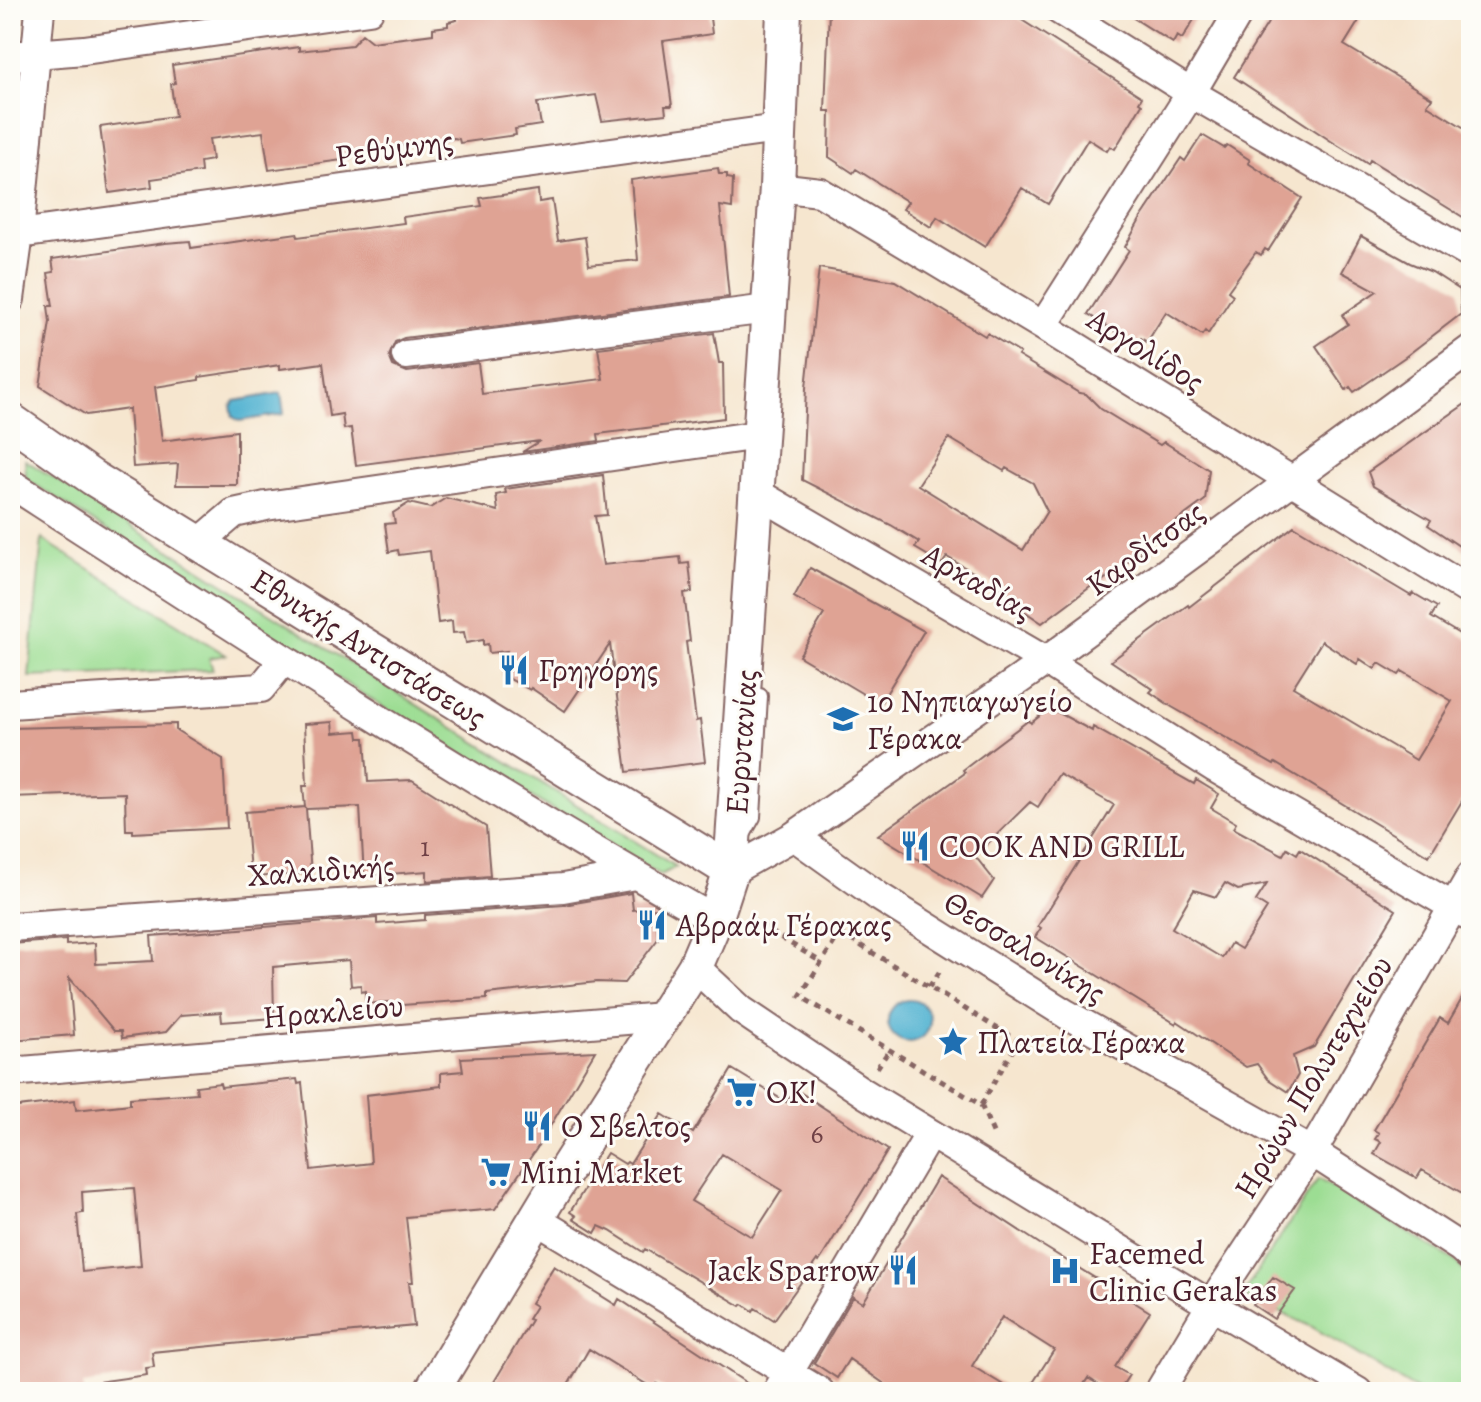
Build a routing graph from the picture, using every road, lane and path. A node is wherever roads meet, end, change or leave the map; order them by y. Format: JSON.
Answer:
{"nodes":[{"id":1,"x":40,"y":10,"type":"edge"},
{"id":2,"x":369,"y":10,"type":"edge"},
{"id":3,"x":784,"y":10,"type":"edge"},
{"id":4,"x":1059,"y":10,"type":"edge"},
{"id":5,"x":1240,"y":10,"type":"edge"},
{"id":6,"x":22,"y":56,"type":"edge"},
{"id":7,"x":1191,"y":93,"type":"junction"},
{"id":8,"x":778,"y":129,"type":"junction"},
{"id":9,"x":777,"y":187,"type":"junction"},
{"id":10,"x":19,"y":234,"type":"junction"},
{"id":11,"x":1471,"y":255,"type":"edge"},
{"id":12,"x":10,"y":299,"type":"edge"},
{"id":13,"x":768,"y":309,"type":"junction"},
{"id":14,"x":1043,"y":326,"type":"junction"},
{"id":15,"x":1471,"y":349,"type":"edge"},
{"id":16,"x":406,"y":355,"type":"dead end"},
{"id":17,"x":10,"y":420,"type":"edge"},
{"id":18,"x":759,"y":435,"type":"junction"},
{"id":19,"x":1293,"y":482,"type":"junction"},
{"id":20,"x":10,"y":483,"type":"edge"},
{"id":21,"x":757,"y":493,"type":"junction"},
{"id":22,"x":199,"y":543,"type":"junction"},
{"id":23,"x":1471,"y":592,"type":"edge"},
{"id":24,"x":765,"y":593,"type":"dead end"},
{"id":25,"x":284,"y":660,"type":"junction"},
{"id":26,"x":1046,"y":661,"type":"junction"},
{"id":27,"x":760,"y":682,"type":"dead end"},
{"id":28,"x":10,"y":704,"type":"edge"},
{"id":29,"x":794,"y":836,"type":"junction"},
{"id":30,"x":635,"y":875,"type":"junction"},
{"id":31,"x":1471,"y":876,"type":"edge"},
{"id":32,"x":725,"y":885,"type":"junction"},
{"id":33,"x":1462,"y":911,"type":"edge"},
{"id":34,"x":10,"y":927,"type":"edge"},
{"id":35,"x":821,"y":962,"type":"junction"},
{"id":36,"x":695,"y":967,"type":"junction"},
{"id":37,"x":662,"y":1017,"type":"junction"},
{"id":38,"x":10,"y":1072,"type":"edge"},
{"id":39,"x":929,"y":1135,"type":"junction"},
{"id":40,"x":1312,"y":1152,"type":"junction"},
{"id":41,"x":535,"y":1219,"type":"junction"},
{"id":42,"x":1471,"y":1257,"type":"edge"},
{"id":43,"x":1211,"y":1305,"type":"junction"},
{"id":44,"x":783,"y":1382,"type":"edge"},
{"id":45,"x":431,"y":1392,"type":"edge"},
{"id":46,"x":820,"y":1392,"type":"edge"},
{"id":47,"x":1159,"y":1392,"type":"edge"},
{"id":48,"x":1358,"y":1392,"type":"edge"}],
"edges":[{"from":1,"to":6,"type":"street"},
{"from":2,"to":6,"type":"street"},
{"from":3,"to":8,"type":"street","name":"Ευρυτανίας"},
{"from":4,"to":7,"type":"street"},
{"from":5,"to":7,"type":"street"},
{"from":6,"to":10,"type":"street"},
{"from":7,"to":11,"type":"street"},
{"from":7,"to":14,"type":"street"},
{"from":8,"to":9,"type":"street","name":"Ευρυτανίας"},
{"from":8,"to":10,"type":"street","name":"Ρεθύμνης"},
{"from":9,"to":13,"type":"street","name":"Ευρυτανίας"},
{"from":9,"to":14,"type":"street","name":"Αργολίδος"},
{"from":10,"to":12,"type":"street"},
{"from":13,"to":16,"type":"street"},
{"from":13,"to":18,"type":"street","name":"Ευρυτανίας"},
{"from":14,"to":19,"type":"street","name":"Αργολίδος"},
{"from":15,"to":19,"type":"street","name":"Καρδίτσας"},
{"from":17,"to":22,"type":"street","name":"Εθνικής Αντιστάσεως"},
{"from":18,"to":21,"type":"street","name":"Ευρυτανίας"},
{"from":18,"to":22,"type":"street"},
{"from":19,"to":23,"type":"street","name":"Αργολίδος"},
{"from":19,"to":26,"type":"street","name":"Καρδίτσας"},
{"from":20,"to":25,"type":"street"},
{"from":21,"to":24,"type":"lane"},
{"from":21,"to":26,"type":"street","name":"Αρκαδίας"},
{"from":21,"to":32,"type":"street","name":"Ευρυτανίας"},
{"from":22,"to":32,"type":"street","name":"Εθνικής Αντιστάσεως"},
{"from":25,"to":28,"type":"street"},
{"from":25,"to":30,"type":"street"},
{"from":26,"to":29,"type":"street","name":"Καρδίτσας"},
{"from":26,"to":33,"type":"street","name":"Αρκαδίας"},
{"from":27,"to":32,"type":"lane"},
{"from":29,"to":32,"type":"street","name":"Καρδίτσας"},
{"from":29,"to":40,"type":"street","name":"Θεσσαλονίκης"},
{"from":30,"to":32,"type":"street"},
{"from":30,"to":34,"type":"street","name":"Χαλκιδικής"},
{"from":31,"to":33,"type":"street","name":"Ηρώων Πολυτεχνείου"},
{"from":32,"to":35,"type":"path"},
{"from":32,"to":36,"type":"street","name":"Ευρυτανίας"},
{"from":33,"to":40,"type":"street","name":"Ηρώων Πολυτεχνείου"},
{"from":35,"to":35,"type":"path"},
{"from":36,"to":37,"type":"street","name":"Ευρυτανίας"},
{"from":36,"to":39,"type":"street"},
{"from":37,"to":38,"type":"street","name":"Ηρακλείου"},
{"from":37,"to":41,"type":"street","name":"Ευρυτανίας"},
{"from":39,"to":43,"type":"street"},
{"from":39,"to":44,"type":"street"},
{"from":40,"to":42,"type":"street","name":"Θεσσαλονίκης"},
{"from":40,"to":43,"type":"street","name":"Ηρώων Πολυτεχνείου"},
{"from":41,"to":44,"type":"street"},
{"from":41,"to":45,"type":"street","name":"Ευρυτανίας"},
{"from":43,"to":47,"type":"street","name":"Ηρώων Πολυτεχνείου"},
{"from":43,"to":48,"type":"street"},
{"from":44,"to":46,"type":"street"}]}
